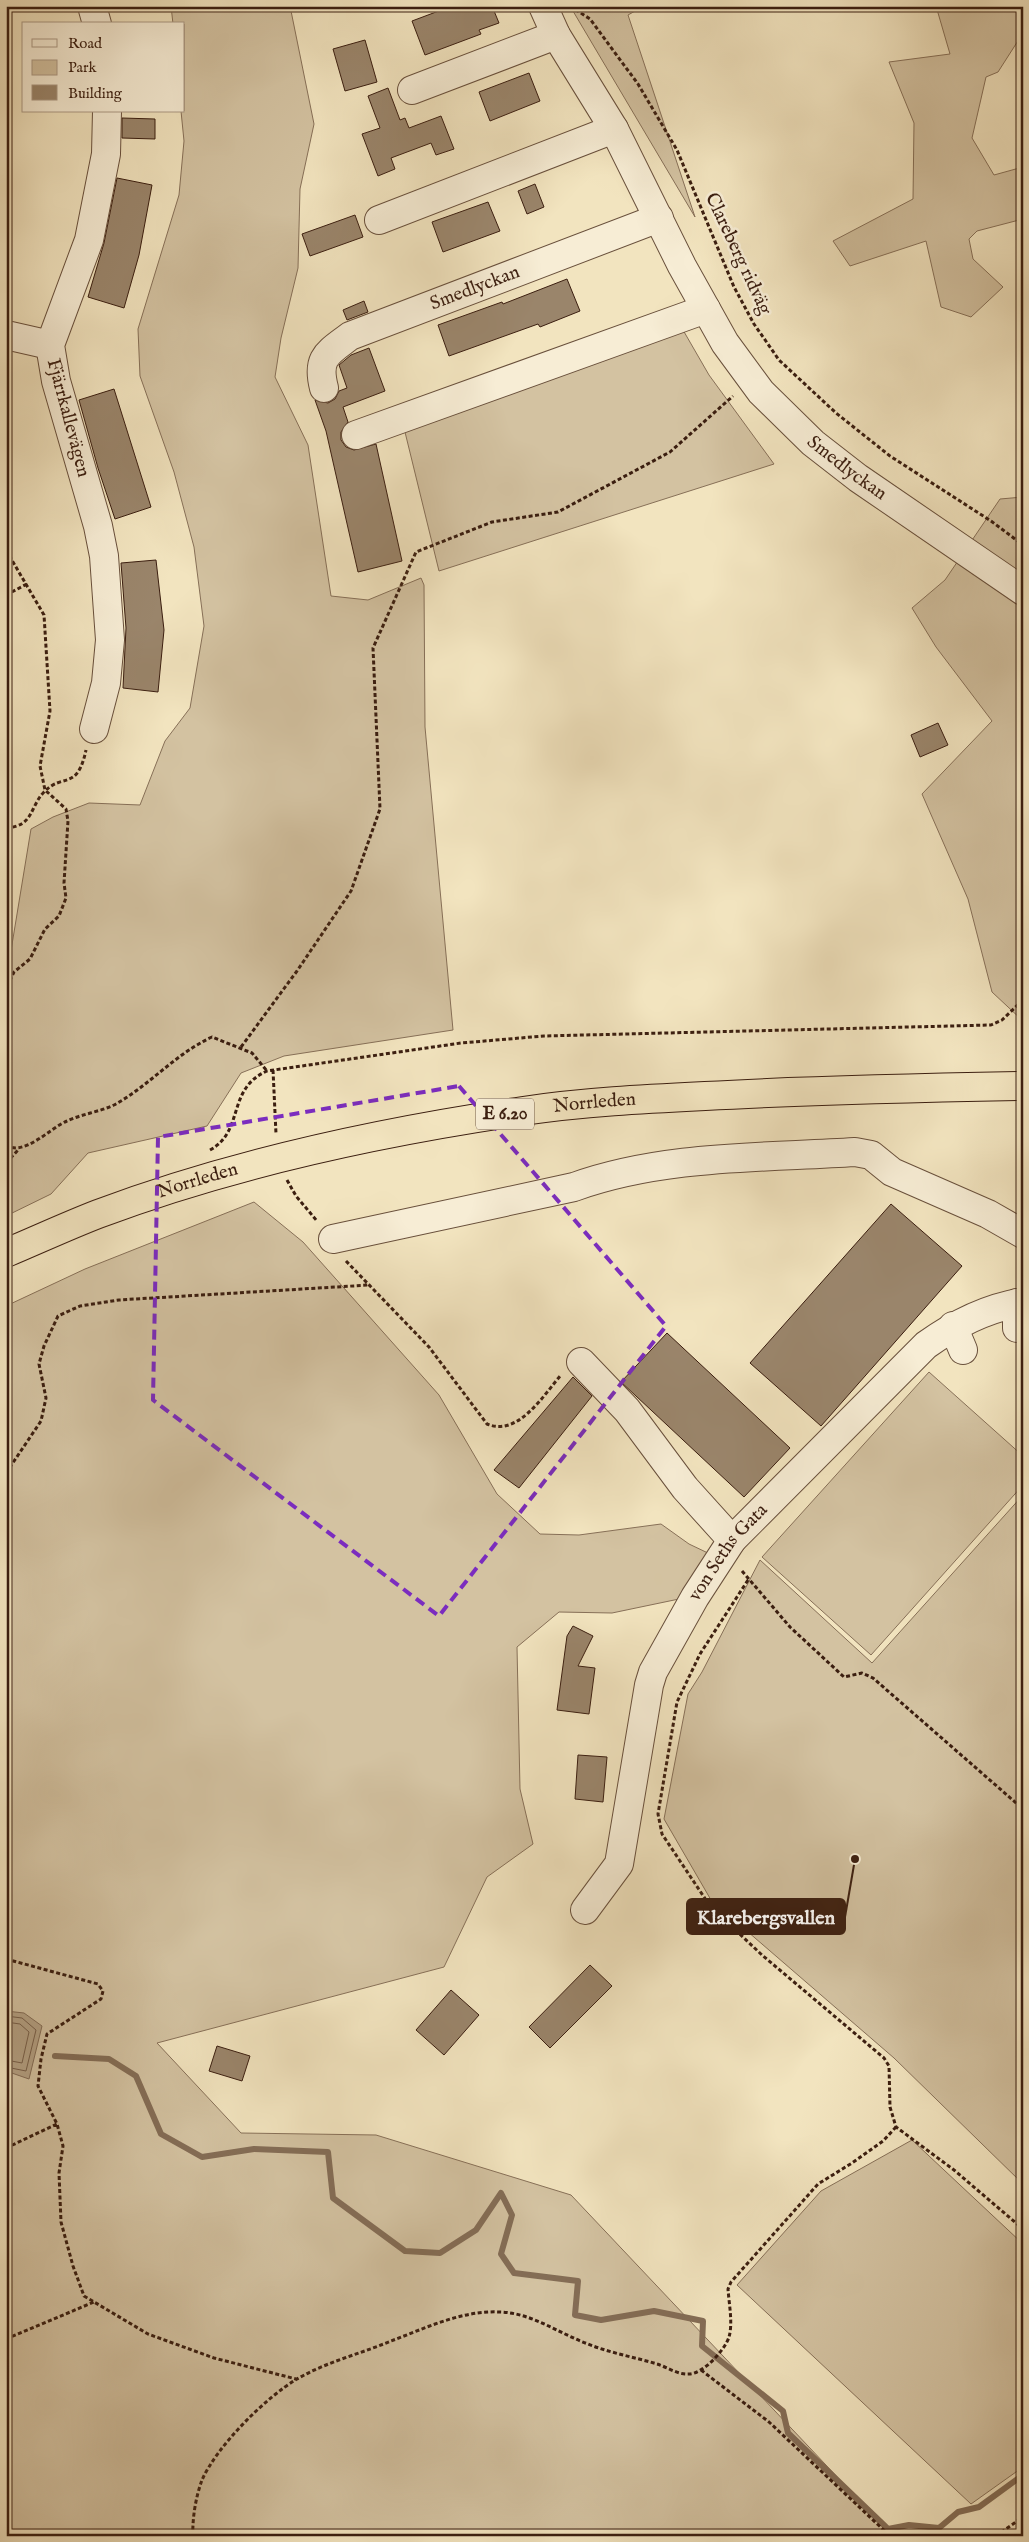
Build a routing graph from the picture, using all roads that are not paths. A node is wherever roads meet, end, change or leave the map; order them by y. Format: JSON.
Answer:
{"nodes":[{"id":1,"x":92,"y":6,"type":"edge"},
{"id":2,"x":543,"y":6,"type":"edge"},
{"id":3,"x":96,"y":22,"type":"edge"},
{"id":4,"x":556,"y":35,"type":"junction"},
{"id":5,"x":412,"y":90,"type":"dead end"},
{"id":6,"x":107,"y":112,"type":"edge"},
{"id":7,"x":614,"y":129,"type":"junction"},
{"id":8,"x":659,"y":218,"type":"junction"},
{"id":9,"x":379,"y":220,"type":"dead end"},
{"id":10,"x":706,"y":309,"type":"junction"},
{"id":11,"x":6,"y":335,"type":"edge"},
{"id":12,"x":50,"y":345,"type":"junction"},
{"id":13,"x":324,"y":388,"type":"dead end"},
{"id":14,"x":356,"y":435,"type":"dead end"},
{"id":15,"x":1023,"y":591,"type":"edge"},
{"id":16,"x":94,"y":729,"type":"road end"},
{"id":17,"x":1023,"y":1086,"type":"edge"},
{"id":18,"x":1023,"y":1234,"type":"edge"},
{"id":19,"x":333,"y":1239,"type":"road end"},
{"id":20,"x":6,"y":1252,"type":"edge"},
{"id":21,"x":1019,"y":1311,"type":"edge"},
{"id":22,"x":581,"y":1362,"type":"road end"},
{"id":23,"x":729,"y":1544,"type":"junction"},
{"id":24,"x":585,"y":1910,"type":"dead end"}],
"edges":[{"from":1,"to":3,"type":"street"},
{"from":2,"to":4,"type":"street","name":"Smedlyckan"},
{"from":4,"to":5,"type":"street"},
{"from":4,"to":7,"type":"street","name":"Smedlyckan"},
{"from":6,"to":12,"type":"street","name":"Fjärrkallevägen"},
{"from":7,"to":8,"type":"street","name":"Smedlyckan"},
{"from":7,"to":9,"type":"street"},
{"from":8,"to":10,"type":"street","name":"Smedlyckan"},
{"from":8,"to":13,"type":"street","name":"Smedlyckan"},
{"from":10,"to":14,"type":"street"},
{"from":10,"to":15,"type":"street","name":"Smedlyckan"},
{"from":11,"to":12,"type":"street"},
{"from":12,"to":16,"type":"street","name":"Fjärrkallevägen"},
{"from":17,"to":20,"type":"highway","name":"Norrleden","number":"E 6.20"},
{"from":18,"to":19,"type":"street"},
{"from":21,"to":23,"type":"street","name":"von Seths Gata"},
{"from":22,"to":23,"type":"street"},
{"from":23,"to":24,"type":"street","name":"von Seths Gata"}]}
